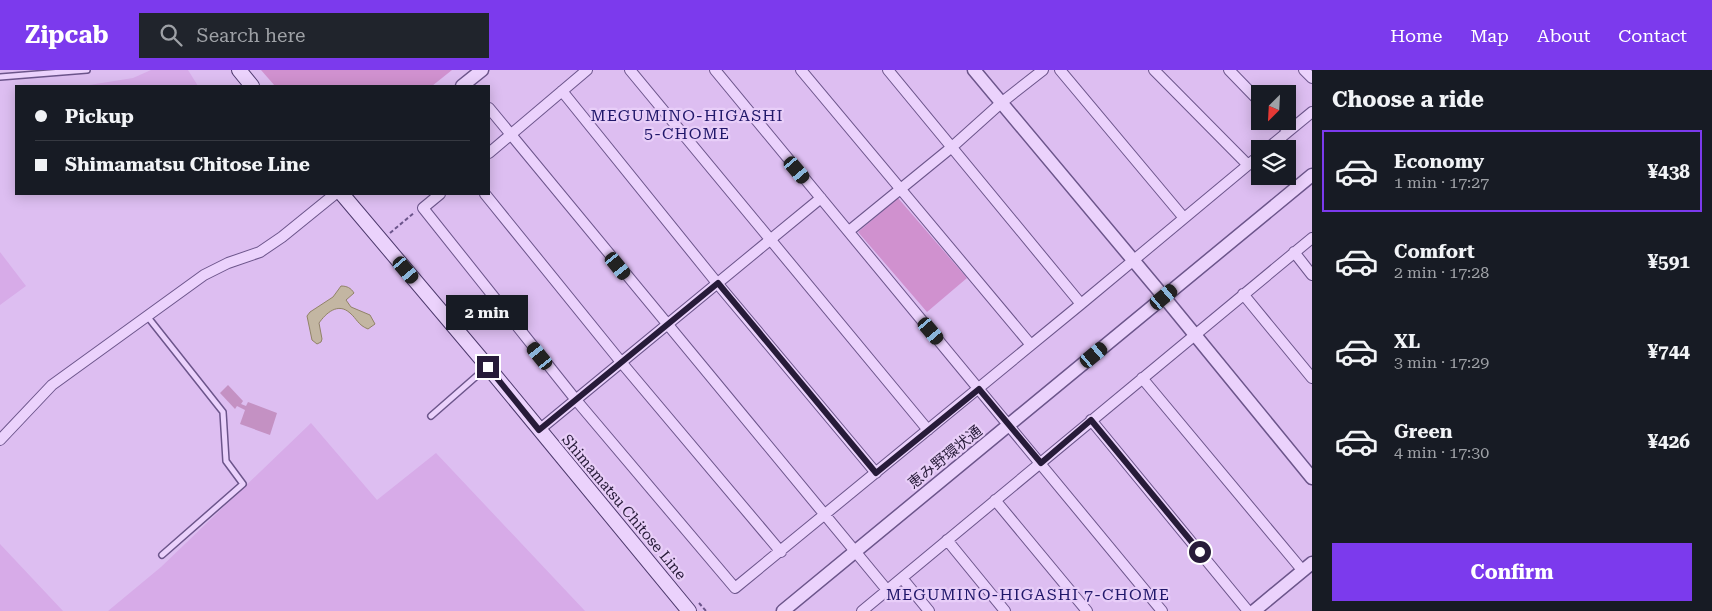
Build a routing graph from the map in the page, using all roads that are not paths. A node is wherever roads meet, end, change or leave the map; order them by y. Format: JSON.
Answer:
{"nodes":[{"id":1,"x":87,"y":70,"type":"edge"},
{"id":2,"x":238,"y":70,"type":"edge"},
{"id":3,"x":482,"y":70,"type":"edge"},
{"id":4,"x":587,"y":70,"type":"edge"},
{"id":5,"x":630,"y":70,"type":"edge"},
{"id":6,"x":715,"y":70,"type":"edge"},
{"id":7,"x":801,"y":70,"type":"edge"},
{"id":8,"x":888,"y":70,"type":"edge"},
{"id":9,"x":974,"y":70,"type":"edge"},
{"id":10,"x":1042,"y":70,"type":"edge"},
{"id":11,"x":1060,"y":70,"type":"edge"},
{"id":12,"x":1154,"y":70,"type":"edge"},
{"id":13,"x":1228,"y":70,"type":"edge"},
{"id":14,"x":1304,"y":70,"type":"edge"},
{"id":15,"x":0,"y":77,"type":"edge"},
{"id":16,"x":1312,"y":78,"type":"edge"},
{"id":17,"x":251,"y":85,"type":"edge"},
{"id":18,"x":467,"y":85,"type":"edge"},
{"id":19,"x":562,"y":92,"type":"junction"},
{"id":20,"x":1251,"y":93,"type":"edge"},
{"id":21,"x":1002,"y":103,"type":"junction"},
{"id":22,"x":490,"y":109,"type":"edge"},
{"id":23,"x":1312,"y":112,"type":"edge"},
{"id":24,"x":1288,"y":131,"type":"joint"},
{"id":25,"x":510,"y":134,"type":"junction"},
{"id":26,"x":1278,"y":140,"type":"edge"},
{"id":27,"x":952,"y":147,"type":"junction"},
{"id":28,"x":490,"y":152,"type":"edge"},
{"id":29,"x":1251,"y":162,"type":"edge"},
{"id":30,"x":1248,"y":165,"type":"junction"},
{"id":31,"x":1312,"y":175,"type":"edge"},
{"id":32,"x":900,"y":190,"type":"junction"},
{"id":33,"x":334,"y":195,"type":"edge"},
{"id":34,"x":343,"y":195,"type":"edge"},
{"id":35,"x":439,"y":195,"type":"edge"},
{"id":36,"x":486,"y":195,"type":"edge"},
{"id":37,"x":821,"y":198,"type":"junction"},
{"id":38,"x":1184,"y":218,"type":"junction"},
{"id":39,"x":849,"y":231,"type":"junction"},
{"id":40,"x":1312,"y":238,"type":"edge"},
{"id":41,"x":770,"y":240,"type":"junction"},
{"id":42,"x":1294,"y":252,"type":"junction"},
{"id":43,"x":1133,"y":260,"type":"junction"},
{"id":44,"x":1312,"y":274,"type":"edge"},
{"id":45,"x":718,"y":283,"type":"junction"},
{"id":46,"x":1244,"y":294,"type":"junction"},
{"id":47,"x":1164,"y":297,"type":"junction"},
{"id":48,"x":1081,"y":304,"type":"junction"},
{"id":49,"x":147,"y":316,"type":"junction"},
{"id":50,"x":667,"y":324,"type":"junction"},
{"id":51,"x":1195,"y":335,"type":"junction"},
{"id":52,"x":1031,"y":345,"type":"junction"},
{"id":53,"x":622,"y":362,"type":"junction"},
{"id":54,"x":488,"y":367,"type":"junction"},
{"id":55,"x":1142,"y":378,"type":"junction"},
{"id":56,"x":1312,"y":378,"type":"edge"},
{"id":57,"x":979,"y":389,"type":"junction"},
{"id":58,"x":576,"y":400,"type":"junction"},
{"id":59,"x":431,"y":416,"type":"dead end"},
{"id":60,"x":1091,"y":420,"type":"junction"},
{"id":61,"x":1010,"y":426,"type":"junction"},
{"id":62,"x":539,"y":430,"type":"junction"},
{"id":63,"x":928,"y":430,"type":"junction"},
{"id":64,"x":0,"y":440,"type":"edge"},
{"id":65,"x":1041,"y":463,"type":"junction"},
{"id":66,"x":876,"y":473,"type":"junction"},
{"id":67,"x":1312,"y":478,"type":"edge"},
{"id":68,"x":995,"y":500,"type":"junction"},
{"id":69,"x":825,"y":515,"type":"junction"},
{"id":70,"x":947,"y":540,"type":"junction"},
{"id":71,"x":780,"y":552,"type":"junction"},
{"id":72,"x":856,"y":552,"type":"junction"},
{"id":73,"x":162,"y":555,"type":"dead end"},
{"id":74,"x":1307,"y":567,"type":"edge"},
{"id":75,"x":902,"y":578,"type":"junction"},
{"id":76,"x":888,"y":590,"type":"junction"},
{"id":77,"x":689,"y":611,"type":"edge"},
{"id":78,"x":783,"y":611,"type":"edge"},
{"id":79,"x":862,"y":611,"type":"edge"},
{"id":80,"x":929,"y":611,"type":"edge"},
{"id":81,"x":1005,"y":611,"type":"edge"},
{"id":82,"x":1087,"y":611,"type":"edge"},
{"id":83,"x":1162,"y":611,"type":"edge"},
{"id":84,"x":1248,"y":611,"type":"edge"},
{"id":85,"x":1254,"y":611,"type":"edge"}],
"edges":[{"from":1,"to":15,"type":"lane"},
{"from":2,"to":17,"type":"main road"},
{"from":3,"to":18,"type":"street"},
{"from":4,"to":19,"type":"street"},
{"from":5,"to":41,"type":"street"},
{"from":6,"to":37,"type":"street"},
{"from":7,"to":32,"type":"street"},
{"from":8,"to":27,"type":"street"},
{"from":9,"to":21,"type":"street"},
{"from":10,"to":21,"type":"street"},
{"from":11,"to":38,"type":"street"},
{"from":12,"to":30,"type":"street"},
{"from":13,"to":20,"type":"street"},
{"from":14,"to":16,"type":"street"},
{"from":19,"to":25,"type":"street"},
{"from":19,"to":45,"type":"street"},
{"from":21,"to":27,"type":"street"},
{"from":21,"to":43,"type":"street"},
{"from":22,"to":25,"type":"street"},
{"from":23,"to":24,"type":"street"},
{"from":24,"to":26,"type":"street"},
{"from":25,"to":28,"type":"street"},
{"from":25,"to":50,"type":"street"},
{"from":27,"to":32,"type":"street"},
{"from":27,"to":48,"type":"street"},
{"from":29,"to":30,"type":"street"},
{"from":30,"to":38,"type":"street"},
{"from":31,"to":47,"type":"street","name":"恵み野環状通"},
{"from":32,"to":39,"type":"street"},
{"from":32,"to":52,"type":"street"},
{"from":33,"to":49,"type":"street"},
{"from":34,"to":54,"type":"main road","name":"Shimamatsu Chitose Line"},
{"from":35,"to":58,"type":"street"},
{"from":36,"to":53,"type":"street"},
{"from":37,"to":39,"type":"street"},
{"from":37,"to":41,"type":"street"},
{"from":38,"to":43,"type":"street"},
{"from":39,"to":57,"type":"street"},
{"from":40,"to":42,"type":"street"},
{"from":41,"to":45,"type":"street"},
{"from":41,"to":63,"type":"street"},
{"from":42,"to":44,"type":"street"},
{"from":42,"to":46,"type":"street"},
{"from":43,"to":47,"type":"street"},
{"from":43,"to":48,"type":"street"},
{"from":45,"to":50,"type":"street"},
{"from":45,"to":66,"type":"street"},
{"from":46,"to":51,"type":"street"},
{"from":46,"to":56,"type":"street"},
{"from":47,"to":51,"type":"street"},
{"from":47,"to":61,"type":"street","name":"恵み野環状通"},
{"from":48,"to":52,"type":"street"},
{"from":49,"to":64,"type":"street"},
{"from":49,"to":73,"type":"lane"},
{"from":50,"to":53,"type":"street"},
{"from":50,"to":69,"type":"street"},
{"from":51,"to":55,"type":"street"},
{"from":51,"to":67,"type":"street"},
{"from":52,"to":57,"type":"street"},
{"from":53,"to":58,"type":"street"},
{"from":53,"to":71,"type":"street"},
{"from":54,"to":59,"type":"lane"},
{"from":54,"to":62,"type":"main road","name":"Shimamatsu Chitose Line"},
{"from":55,"to":60,"type":"street"},
{"from":55,"to":74,"type":"street"},
{"from":57,"to":61,"type":"street"},
{"from":57,"to":63,"type":"street"},
{"from":58,"to":62,"type":"street"},
{"from":58,"to":71,"type":"street"},
{"from":60,"to":65,"type":"street"},
{"from":60,"to":84,"type":"street"},
{"from":61,"to":65,"type":"street"},
{"from":61,"to":72,"type":"street","name":"恵み野環状通"},
{"from":62,"to":77,"type":"main road","name":"Shimamatsu Chitose Line"},
{"from":63,"to":66,"type":"street"},
{"from":65,"to":68,"type":"street"},
{"from":65,"to":83,"type":"street"},
{"from":66,"to":69,"type":"street"},
{"from":68,"to":70,"type":"street"},
{"from":68,"to":82,"type":"street"},
{"from":69,"to":71,"type":"street"},
{"from":69,"to":72,"type":"street"},
{"from":70,"to":75,"type":"street"},
{"from":70,"to":81,"type":"street"},
{"from":72,"to":76,"type":"street"},
{"from":72,"to":78,"type":"street","name":"恵み野環状通"},
{"from":74,"to":85,"type":"street"},
{"from":75,"to":76,"type":"street"},
{"from":75,"to":80,"type":"street"},
{"from":76,"to":79,"type":"street"}]}
